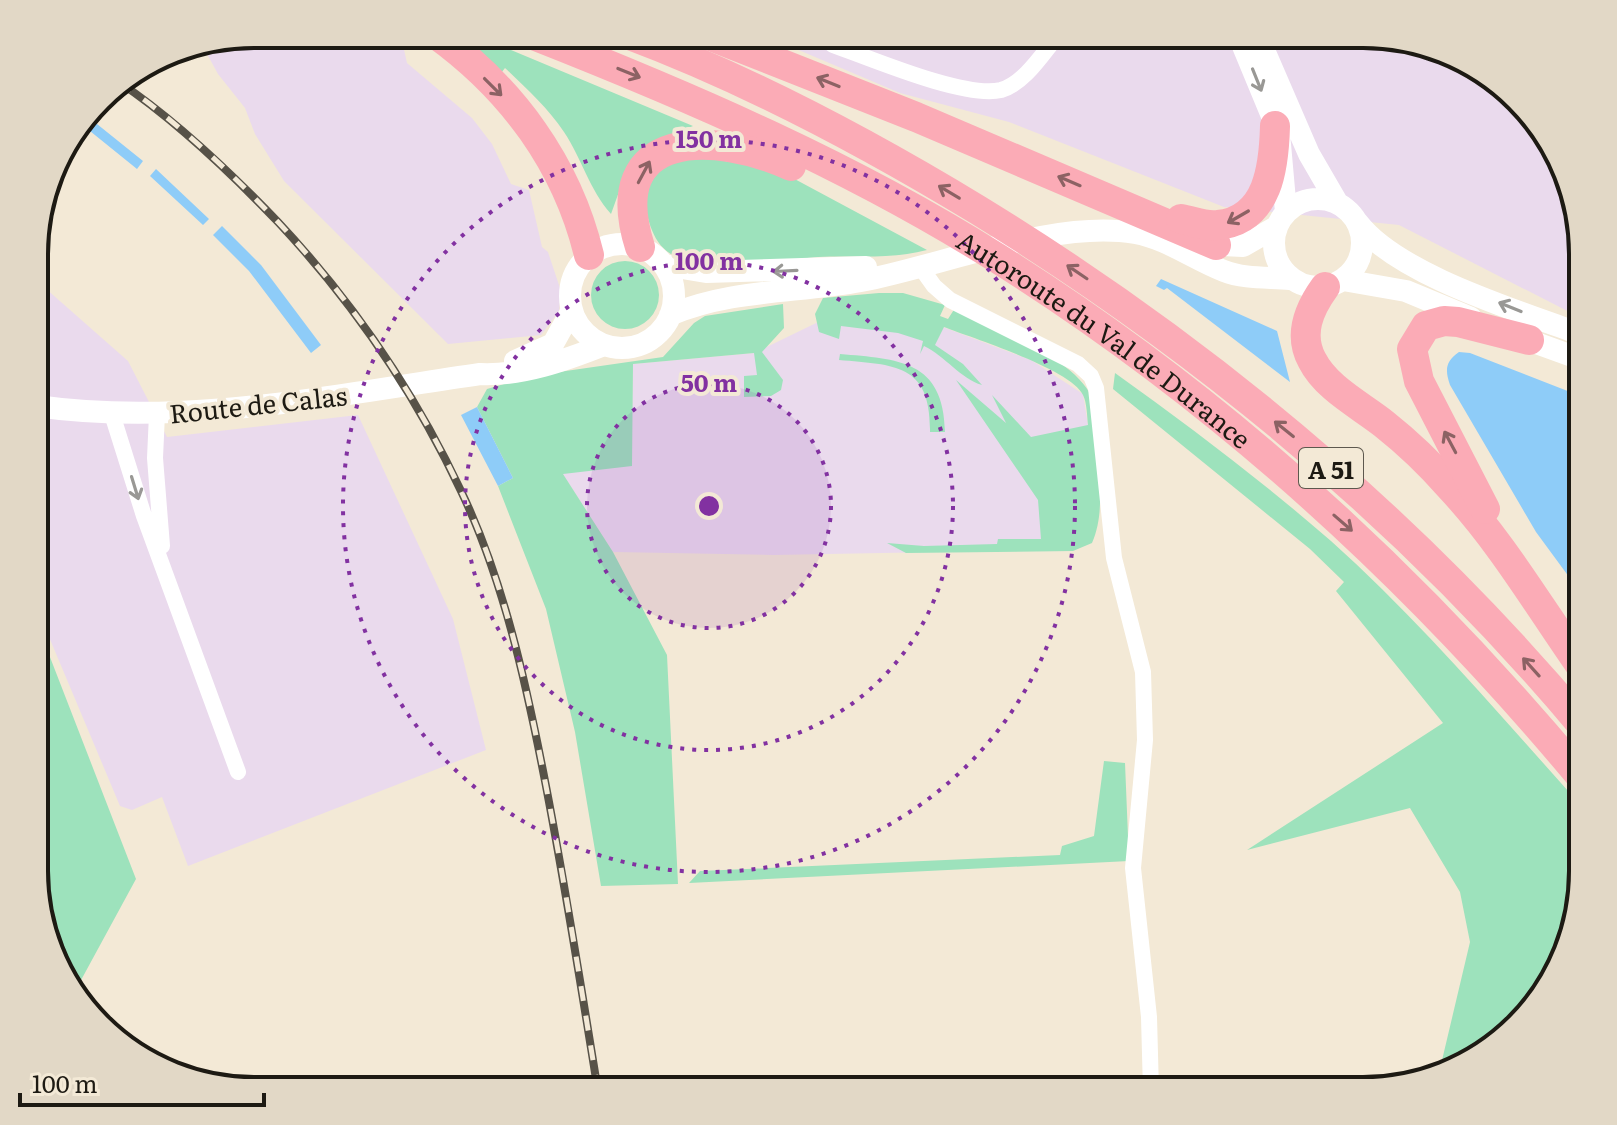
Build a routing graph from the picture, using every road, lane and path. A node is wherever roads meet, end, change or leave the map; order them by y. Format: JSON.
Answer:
{"nodes":[{"id":1,"x":453,"y":48,"type":"edge"},
{"id":2,"x":564,"y":48,"type":"edge"},
{"id":3,"x":658,"y":48,"type":"edge"},
{"id":4,"x":740,"y":48,"type":"edge"},
{"id":5,"x":842,"y":48,"type":"edge"},
{"id":6,"x":1047,"y":48,"type":"edge"},
{"id":7,"x":1244,"y":48,"type":"edge"},
{"id":8,"x":1263,"y":48,"type":"edge"},
{"id":9,"x":1275,"y":126,"type":"junction"},
{"id":10,"x":1141,"y":211,"type":"junction"},
{"id":11,"x":1347,"y":212,"type":"junction"},
{"id":12,"x":1281,"y":220,"type":"junction"},
{"id":13,"x":1172,"y":244,"type":"junction"},
{"id":14,"x":1216,"y":245,"type":"junction"},
{"id":15,"x":640,"y":247,"type":"junction"},
{"id":16,"x":972,"y":252,"type":"junction"},
{"id":17,"x":589,"y":255,"type":"junction"},
{"id":18,"x":664,"y":265,"type":"junction"},
{"id":19,"x":919,"y":265,"type":"junction"},
{"id":20,"x":1290,"y":279,"type":"junction"},
{"id":21,"x":1334,"y":284,"type":"junction"},
{"id":22,"x":572,"y":310,"type":"junction"},
{"id":23,"x":670,"y":315,"type":"junction"},
{"id":24,"x":1569,"y":329,"type":"edge"},
{"id":25,"x":1529,"y":340,"type":"junction"},
{"id":26,"x":604,"y":345,"type":"junction"},
{"id":27,"x":1569,"y":355,"type":"edge"},
{"id":28,"x":480,"y":374,"type":"junction"},
{"id":29,"x":48,"y":407,"type":"edge"},
{"id":30,"x":112,"y":414,"type":"junction"},
{"id":31,"x":157,"y":414,"type":"junction"},
{"id":32,"x":165,"y":567,"type":"junction"},
{"id":33,"x":1569,"y":647,"type":"edge"},
{"id":34,"x":1569,"y":650,"type":"edge"},
{"id":35,"x":1569,"y":710,"type":"edge"},
{"id":36,"x":1569,"y":763,"type":"edge"},
{"id":37,"x":238,"y":772,"type":"dead end"},
{"id":38,"x":1151,"y":1077,"type":"edge"}],
"edges":[{"from":1,"to":17,"type":"highway","one_way":true},
{"from":2,"to":16,"type":"highway","name":"Autoroute du Val de Durance","number":"A 51","one_way":true},
{"from":35,"to":3,"type":"highway","name":"Autoroute du Val de Durance","number":"A 51","one_way":true},
{"from":10,"to":4,"type":"highway","one_way":true},
{"from":5,"to":6,"type":"street"},
{"from":7,"to":9,"type":"main road","one_way":true},
{"from":8,"to":11,"type":"main road"},
{"from":9,"to":10,"type":"highway","one_way":true},
{"from":9,"to":12,"type":"main road"},
{"from":10,"to":14,"type":"highway"},
{"from":11,"to":12,"type":"main road"},
{"from":11,"to":21,"type":"main road"},
{"from":24,"to":11,"type":"main road","one_way":true},
{"from":12,"to":14,"type":"main road"},
{"from":12,"to":20,"type":"main road"},
{"from":13,"to":14,"type":"main road"},
{"from":13,"to":19,"type":"main road"},
{"from":13,"to":20,"type":"main road"},
{"from":15,"to":16,"type":"highway","one_way":true},
{"from":15,"to":17,"type":"main road"},
{"from":15,"to":18,"type":"main road"},
{"from":16,"to":36,"type":"highway","name":"Autoroute du Val de Durance","number":"A 51","one_way":true},
{"from":17,"to":22,"type":"main road"},
{"from":19,"to":18,"type":"main road","one_way":true},
{"from":18,"to":23,"type":"main road"},
{"from":19,"to":23,"type":"main road"},
{"from":19,"to":38,"type":"street"},
{"from":20,"to":21,"type":"main road"},
{"from":21,"to":25,"type":"main road"},
{"from":21,"to":34,"type":"highway"},
{"from":22,"to":26,"type":"main road"},
{"from":22,"to":28,"type":"main road","name":"Route de Calas"},
{"from":23,"to":26,"type":"main road"},
{"from":25,"to":27,"type":"main road"},
{"from":33,"to":25,"type":"highway","one_way":true},
{"from":26,"to":28,"type":"main road","name":"Route de Calas"},
{"from":28,"to":31,"type":"main road","name":"Route de Calas"},
{"from":29,"to":30,"type":"main road","name":"Route de Calas"},
{"from":30,"to":31,"type":"main road","name":"Route de Calas"},
{"from":30,"to":32,"type":"street","one_way":true},
{"from":31,"to":32,"type":"street"},
{"from":32,"to":37,"type":"street"}]}
